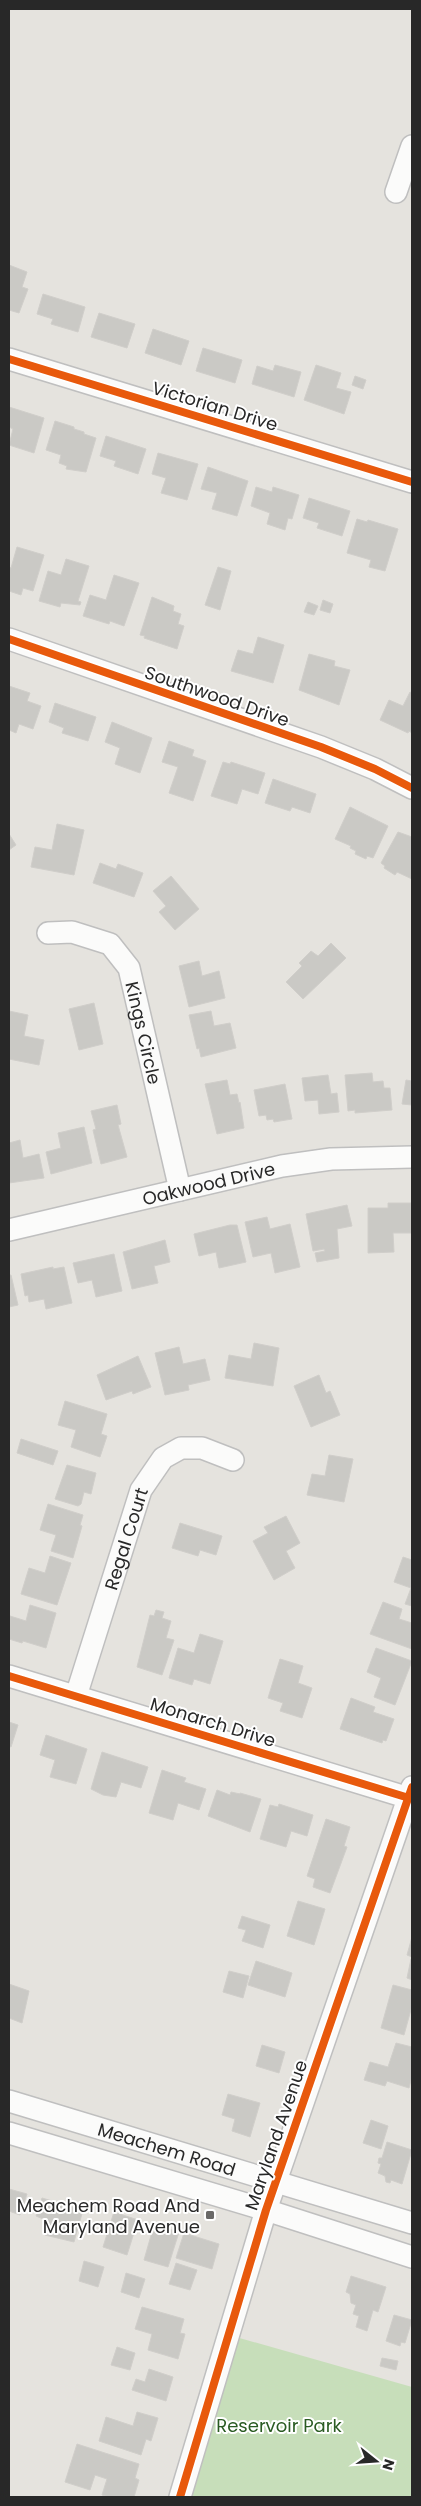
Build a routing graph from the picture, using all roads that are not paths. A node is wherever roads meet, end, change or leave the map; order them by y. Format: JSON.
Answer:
{"nodes":[{"id":1,"x":412,"y":146,"type":"edge"},
{"id":2,"x":396,"y":192,"type":"dead end"},
{"id":3,"x":9,"y":359,"type":"edge"},
{"id":4,"x":412,"y":482,"type":"edge"},
{"id":5,"x":9,"y":639,"type":"edge"},
{"id":6,"x":412,"y":788,"type":"edge"},
{"id":7,"x":48,"y":933,"type":"dead end"},
{"id":8,"x":412,"y":1157,"type":"edge"},
{"id":9,"x":180,"y":1190,"type":"junction"},
{"id":10,"x":9,"y":1230,"type":"edge"},
{"id":11,"x":233,"y":1460,"type":"dead end"},
{"id":12,"x":9,"y":1676,"type":"edge"},
{"id":13,"x":76,"y":1696,"type":"junction"},
{"id":14,"x":410,"y":1792,"type":"edge"},
{"id":15,"x":9,"y":2101,"type":"edge"},
{"id":16,"x":9,"y":2133,"type":"edge"},
{"id":17,"x":276,"y":2181,"type":"junction"},
{"id":18,"x":266,"y":2210,"type":"junction"},
{"id":19,"x":412,"y":2223,"type":"edge"},
{"id":20,"x":412,"y":2257,"type":"edge"},
{"id":21,"x":180,"y":2497,"type":"edge"}],
"edges":[{"from":1,"to":2,"type":"street"},
{"from":3,"to":4,"type":"street","name":"Victorian Drive"},
{"from":5,"to":6,"type":"street","name":"Southwood Drive"},
{"from":7,"to":9,"type":"street","name":"Kings Circle"},
{"from":8,"to":9,"type":"street","name":"Oakwood Drive"},
{"from":9,"to":10,"type":"street","name":"Oakwood Drive"},
{"from":11,"to":13,"type":"street","name":"Regal Court"},
{"from":12,"to":13,"type":"street","name":"Monarch Drive"},
{"from":13,"to":14,"type":"street","name":"Monarch Drive"},
{"from":14,"to":17,"type":"street","name":"Maryland Avenue"},
{"from":15,"to":17,"type":"street","name":"Meachem Road"},
{"from":16,"to":18,"type":"street","name":"Meachem Road"},
{"from":17,"to":18,"type":"street","name":"Maryland Avenue"},
{"from":17,"to":19,"type":"street","name":"Meachem Road"},
{"from":18,"to":20,"type":"street","name":"Meachem Road"},
{"from":18,"to":21,"type":"street","name":"Maryland Avenue"}]}
